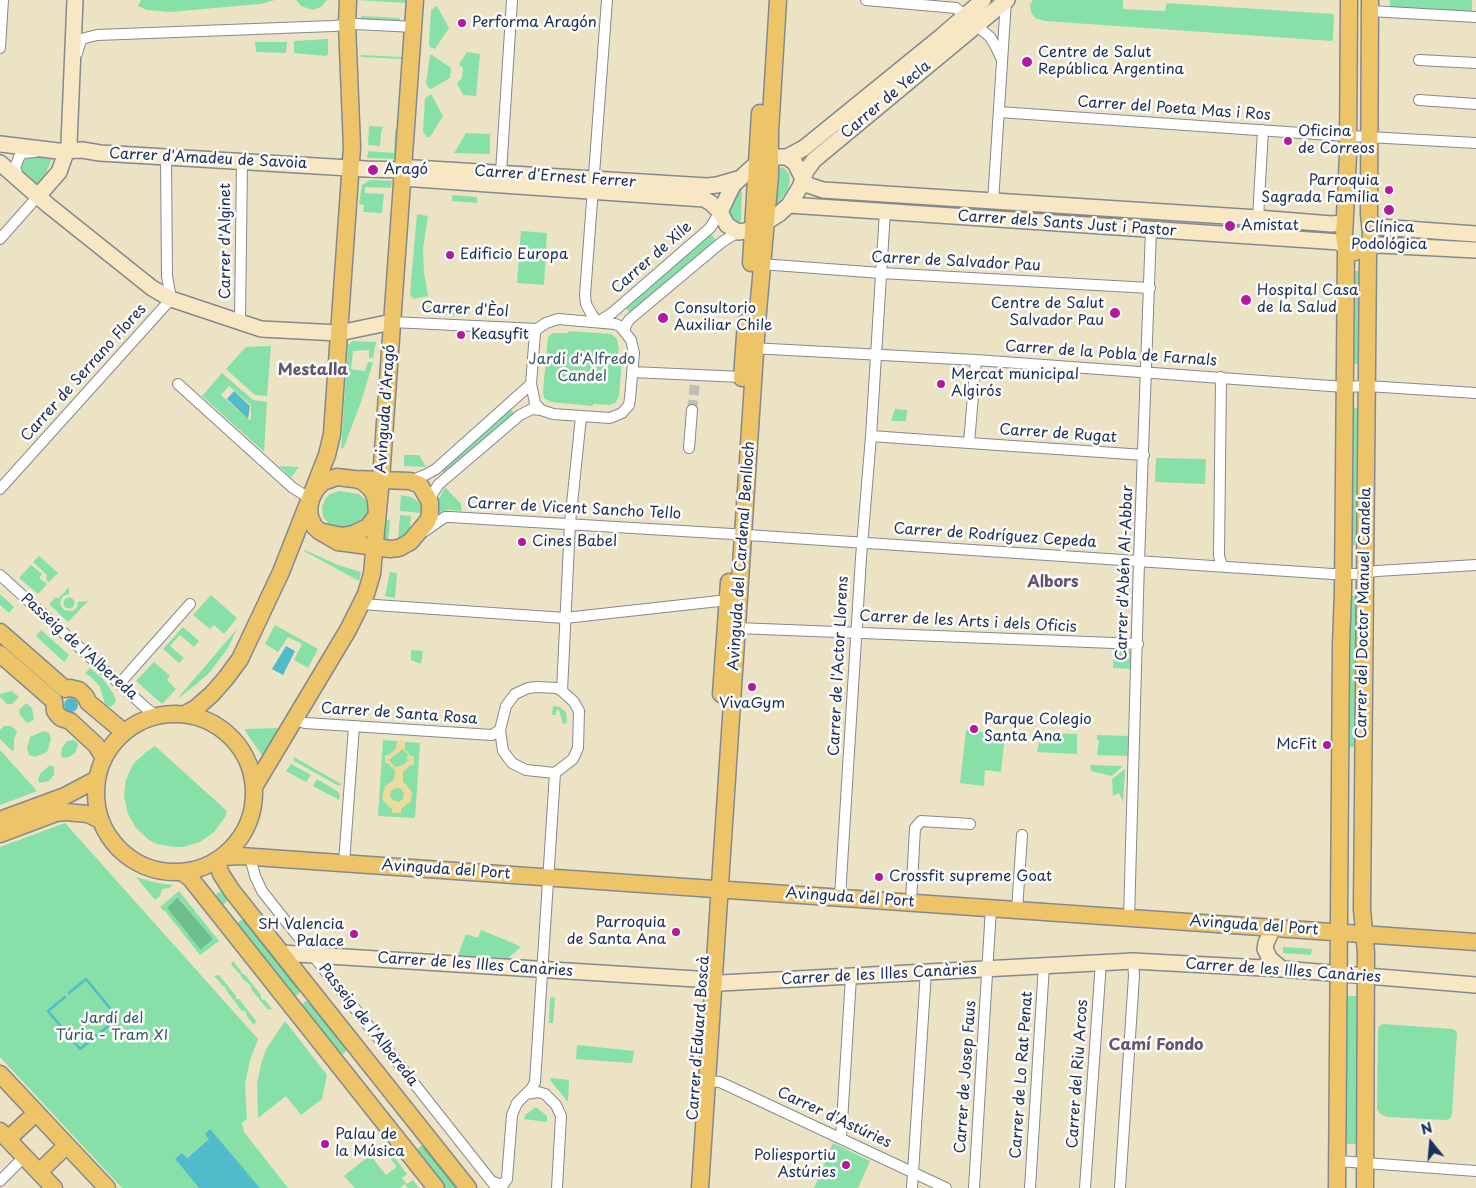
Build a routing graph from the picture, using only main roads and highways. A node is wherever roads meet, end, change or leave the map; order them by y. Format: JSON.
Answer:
{"nodes":[{"id":1,"x":348,"y":0,"type":"edge"},
{"id":2,"x":416,"y":0,"type":"edge"},
{"id":3,"x":768,"y":0,"type":"edge"},
{"id":4,"x":778,"y":0,"type":"edge"},
{"id":5,"x":1349,"y":3,"type":"edge"},
{"id":6,"x":1370,"y":5,"type":"edge"},
{"id":7,"x":763,"y":161,"type":"junction"},
{"id":8,"x":1344,"y":221,"type":"junction"},
{"id":9,"x":1370,"y":223,"type":"junction"},
{"id":10,"x":752,"y":228,"type":"junction"},
{"id":11,"x":1345,"y":247,"type":"junction"},
{"id":12,"x":1370,"y":248,"type":"junction"},
{"id":13,"x":750,"y":348,"type":"junction"},
{"id":14,"x":354,"y":478,"type":"junction"},
{"id":15,"x":381,"y":479,"type":"junction"},
{"id":16,"x":311,"y":499,"type":"junction"},
{"id":17,"x":377,"y":515,"type":"junction"},
{"id":18,"x":319,"y":531,"type":"junction"},
{"id":19,"x":738,"y":534,"type":"junction"},
{"id":20,"x":374,"y":547,"type":"junction"},
{"id":21,"x":0,"y":632,"type":"edge"},
{"id":22,"x":0,"y":654,"type":"edge"},
{"id":23,"x":60,"y":695,"type":"junction"},
{"id":24,"x":88,"y":702,"type":"junction"},
{"id":25,"x":185,"y":714,"type":"junction"},
{"id":26,"x":70,"y":722,"type":"junction"},
{"id":27,"x":126,"y":730,"type":"junction"},
{"id":28,"x":104,"y":758,"type":"junction"},
{"id":29,"x":96,"y":779,"type":"junction"},
{"id":30,"x":254,"y":787,"type":"junction"},
{"id":31,"x":52,"y":808,"type":"junction"},
{"id":32,"x":0,"y":820,"type":"edge"},
{"id":33,"x":100,"y":820,"type":"junction"},
{"id":34,"x":0,"y":834,"type":"edge"},
{"id":35,"x":222,"y":858,"type":"junction"},
{"id":36,"x":183,"y":873,"type":"junction"},
{"id":37,"x":714,"y":889,"type":"junction"},
{"id":38,"x":232,"y":891,"type":"junction"},
{"id":39,"x":212,"y":906,"type":"junction"},
{"id":40,"x":1338,"y":932,"type":"junction"},
{"id":41,"x":1365,"y":934,"type":"junction"},
{"id":42,"x":1476,"y":942,"type":"edge"},
{"id":43,"x":708,"y":981,"type":"junction"},
{"id":44,"x":373,"y":1070,"type":"junction"},
{"id":45,"x":0,"y":1074,"type":"edge"},
{"id":46,"x":354,"y":1085,"type":"junction"},
{"id":47,"x":36,"y":1113,"type":"junction"},
{"id":48,"x":410,"y":1116,"type":"junction"},
{"id":49,"x":389,"y":1129,"type":"junction"},
{"id":50,"x":4,"y":1135,"type":"edge"},
{"id":51,"x":66,"y":1146,"type":"junction"},
{"id":52,"x":39,"y":1172,"type":"junction"},
{"id":53,"x":54,"y":1188,"type":"edge"},
{"id":54,"x":106,"y":1188,"type":"edge"},
{"id":55,"x":436,"y":1188,"type":"edge"},
{"id":56,"x":468,"y":1188,"type":"edge"},
{"id":57,"x":689,"y":1188,"type":"edge"},
{"id":58,"x":700,"y":1188,"type":"edge"},
{"id":59,"x":1337,"y":1188,"type":"edge"},
{"id":60,"x":1365,"y":1188,"type":"edge"}],
"edges":[{"from":1,"to":16,"type":"main road"},
{"from":2,"to":15,"type":"main road","name":"Avinguda d'Aragó"},
{"from":3,"to":7,"type":"main road","name":"Avinguda del Cardenal Benlloch"},
{"from":4,"to":7,"type":"main road","name":"Avinguda del Cardenal Benlloch"},
{"from":5,"to":6,"type":"main road"},
{"from":5,"to":8,"type":"main road"},
{"from":6,"to":9,"type":"main road"},
{"from":7,"to":10,"type":"main road","name":"Avinguda del Cardenal Benlloch"},
{"from":8,"to":9,"type":"main road"},
{"from":8,"to":11,"type":"main road"},
{"from":9,"to":12,"type":"main road"},
{"from":10,"to":13,"type":"main road","name":"Avinguda del Cardenal Benlloch"},
{"from":10,"to":13,"type":"main road","name":"Avinguda del Cardenal Benlloch"},
{"from":11,"to":12,"type":"main road"},
{"from":11,"to":40,"type":"main road","name":"Carrer del Doctor Manuel Candela"},
{"from":12,"to":41,"type":"main road","name":"Carrer del Doctor Manuel Candela"},
{"from":13,"to":19,"type":"main road","name":"Avinguda del Cardenal Benlloch"},
{"from":13,"to":19,"type":"main road","name":"Avinguda del Cardenal Benlloch"},
{"from":14,"to":15,"type":"main road"},
{"from":14,"to":16,"type":"main road"},
{"from":14,"to":17,"type":"main road"},
{"from":15,"to":17,"type":"main road","name":"Avinguda d'Aragó"},
{"from":15,"to":20,"type":"main road"},
{"from":16,"to":18,"type":"main road"},
{"from":16,"to":25,"type":"main road"},
{"from":17,"to":18,"type":"main road"},
{"from":17,"to":20,"type":"main road","name":"Avinguda d'Aragó"},
{"from":18,"to":20,"type":"main road"},
{"from":19,"to":37,"type":"main road","name":"Avinguda del Cardenal Benlloch"},
{"from":19,"to":37,"type":"main road","name":"Avinguda del Cardenal Benlloch"},
{"from":20,"to":30,"type":"main road","name":"Avinguda d'Aragó"},
{"from":21,"to":23,"type":"main road"},
{"from":22,"to":23,"type":"main road"},
{"from":23,"to":24,"type":"main road"},
{"from":23,"to":26,"type":"main road"},
{"from":24,"to":26,"type":"main road"},
{"from":24,"to":27,"type":"main road"},
{"from":25,"to":27,"type":"main road"},
{"from":25,"to":30,"type":"main road"},
{"from":26,"to":28,"type":"main road"},
{"from":27,"to":28,"type":"main road"},
{"from":28,"to":29,"type":"main road"},
{"from":29,"to":31,"type":"main road"},
{"from":29,"to":33,"type":"main road"},
{"from":30,"to":35,"type":"main road"},
{"from":31,"to":32,"type":"main road"},
{"from":31,"to":33,"type":"main road"},
{"from":31,"to":34,"type":"main road"},
{"from":33,"to":36,"type":"main road"},
{"from":35,"to":36,"type":"main road"},
{"from":35,"to":37,"type":"main road","name":"Avinguda del Port"},
{"from":35,"to":38,"type":"main road","name":"Passeig de l'Albereda"},
{"from":36,"to":39,"type":"main road"},
{"from":37,"to":40,"type":"main road","name":"Avinguda del Port"},
{"from":37,"to":43,"type":"main road","name":"Carrer d'Eduard Boscà"},
{"from":38,"to":39,"type":"main road"},
{"from":38,"to":44,"type":"main road","name":"Passeig de l'Albereda"},
{"from":39,"to":46,"type":"main road"},
{"from":40,"to":41,"type":"main road","name":"Avinguda del Port"},
{"from":40,"to":59,"type":"main road","name":"Carrer del Doctor Manuel Candela"},
{"from":41,"to":42,"type":"main road","name":"Avinguda del Port"},
{"from":41,"to":60,"type":"main road","name":"Carrer del Doctor Manuel Candela"},
{"from":43,"to":57,"type":"main road","name":"Carrer d'Eduard Boscà"},
{"from":43,"to":58,"type":"main road","name":"Carrer d'Eduard Boscà"},
{"from":44,"to":46,"type":"main road","name":"Passeig de l'Albereda"},
{"from":44,"to":48,"type":"main road","name":"Passeig de l'Albereda"},
{"from":45,"to":47,"type":"main road"},
{"from":46,"to":49,"type":"main road"},
{"from":47,"to":50,"type":"main road"},
{"from":47,"to":51,"type":"main road"},
{"from":48,"to":49,"type":"main road"},
{"from":48,"to":56,"type":"main road","name":"Passeig de l'Albereda"},
{"from":49,"to":55,"type":"main road"},
{"from":50,"to":52,"type":"main road"},
{"from":51,"to":52,"type":"main road"},
{"from":51,"to":54,"type":"main road"},
{"from":52,"to":53,"type":"main road"}]}
